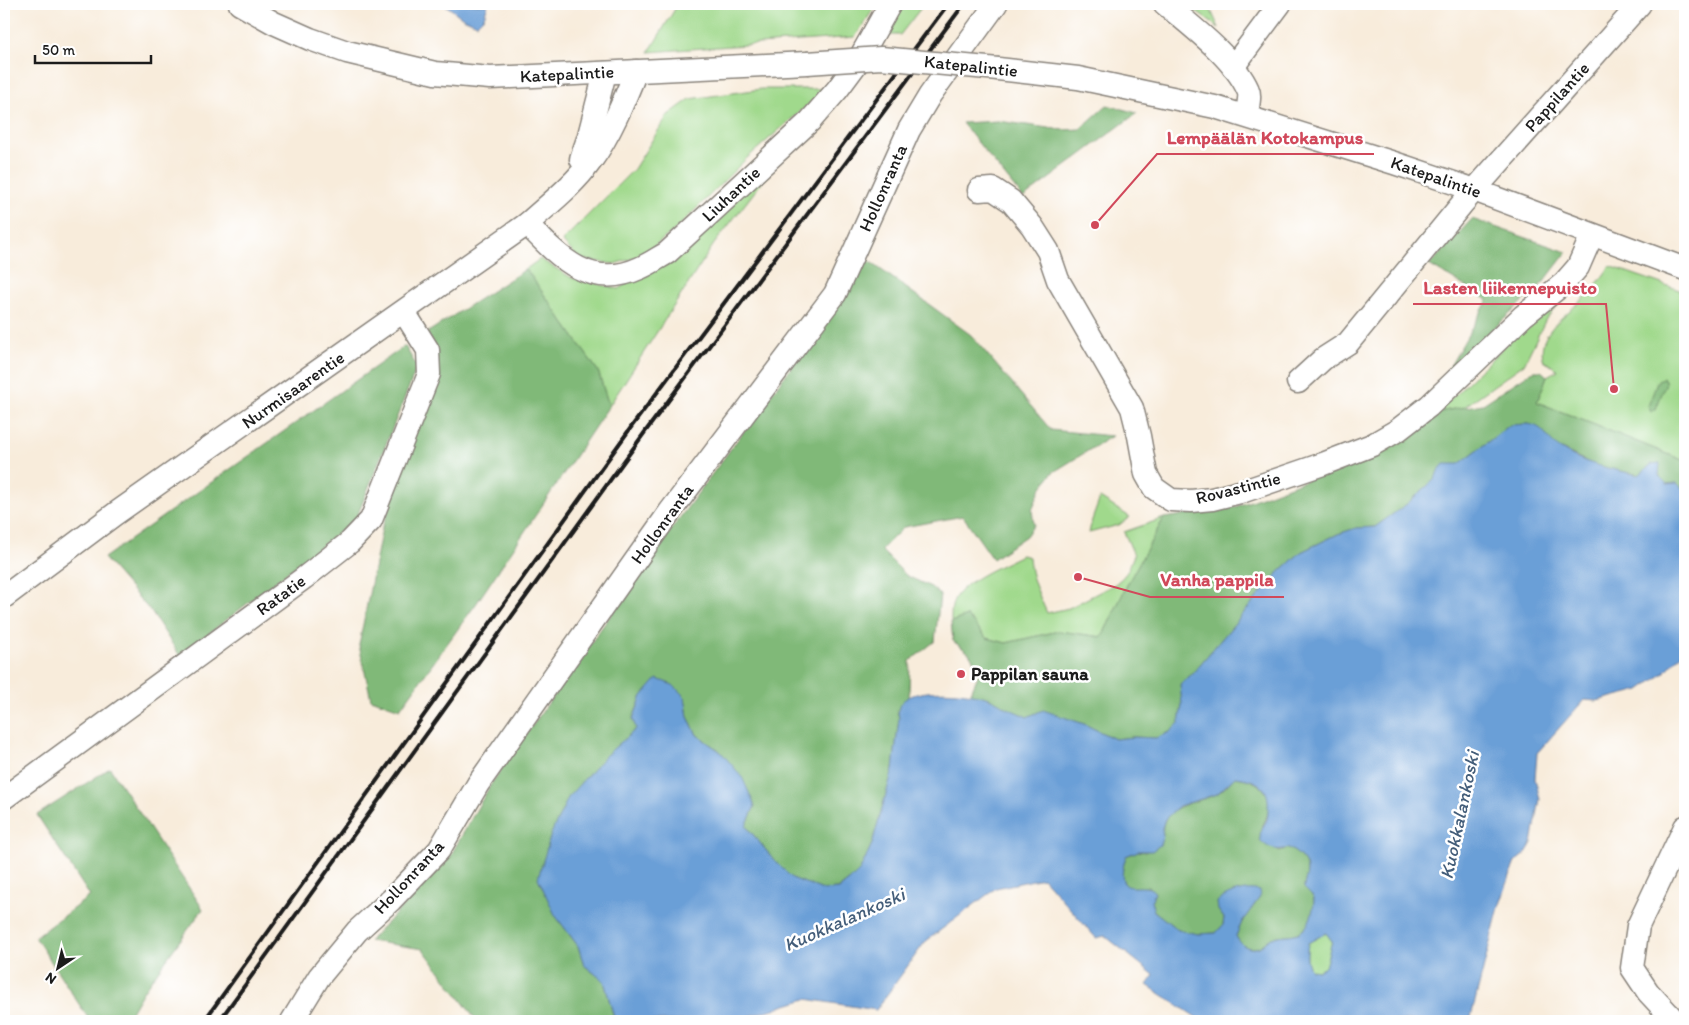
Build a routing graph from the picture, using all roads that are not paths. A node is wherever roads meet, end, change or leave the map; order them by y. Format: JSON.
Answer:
{"nodes":[{"id":1,"x":240,"y":4,"type":"edge"},
{"id":2,"x":890,"y":4,"type":"edge"},
{"id":3,"x":996,"y":4,"type":"edge"},
{"id":4,"x":1165,"y":4,"type":"edge"},
{"id":5,"x":1280,"y":4,"type":"edge"},
{"id":6,"x":1640,"y":4,"type":"edge"},
{"id":7,"x":1233,"y":67,"type":"junction"},
{"id":8,"x":636,"y":71,"type":"junction"},
{"id":9,"x":604,"y":73,"type":"junction"},
{"id":10,"x":1247,"y":116,"type":"junction"},
{"id":11,"x":577,"y":178,"type":"junction"},
{"id":12,"x":979,"y":190,"type":"dead end"},
{"id":13,"x":1475,"y":190,"type":"junction"},
{"id":14,"x":527,"y":224,"type":"junction"},
{"id":15,"x":1592,"y":235,"type":"junction"},
{"id":16,"x":1685,"y":269,"type":"edge"},
{"id":17,"x":404,"y":312,"type":"junction"},
{"id":18,"x":1298,"y":382,"type":"dead end"},
{"id":19,"x":4,"y":597,"type":"edge"},
{"id":20,"x":4,"y":798,"type":"edge"},
{"id":21,"x":1685,"y":827,"type":"edge"},
{"id":22,"x":292,"y":1021,"type":"edge"},
{"id":23,"x":1675,"y":1021,"type":"edge"}],
"edges":[{"from":1,"to":9,"type":"street","name":"Katepalintie"},
{"from":2,"to":14,"type":"street","name":"Liuhantie"},
{"from":3,"to":22,"type":"street","name":"Hollonranta"},
{"from":4,"to":7,"type":"street"},
{"from":5,"to":7,"type":"street"},
{"from":6,"to":13,"type":"street","name":"Pappilantie"},
{"from":7,"to":10,"type":"street"},
{"from":8,"to":9,"type":"street","name":"Katepalintie"},
{"from":8,"to":10,"type":"street","name":"Katepalintie","bridge":true},
{"from":8,"to":11,"type":"street","name":"Nurmisaarentie"},
{"from":9,"to":11,"type":"street"},
{"from":10,"to":13,"type":"street","name":"Katepalintie"},
{"from":11,"to":14,"type":"street","name":"Nurmisaarentie"},
{"from":12,"to":15,"type":"street","name":"Rovastintie"},
{"from":13,"to":15,"type":"street","name":"Katepalintie"},
{"from":13,"to":18,"type":"street","name":"Pappilantie"},
{"from":14,"to":17,"type":"street","name":"Nurmisaarentie"},
{"from":15,"to":16,"type":"street","name":"Katepalintie"},
{"from":17,"to":19,"type":"street","name":"Nurmisaarentie"},
{"from":17,"to":20,"type":"street","name":"Ratatie"},
{"from":21,"to":23,"type":"street"}]}
